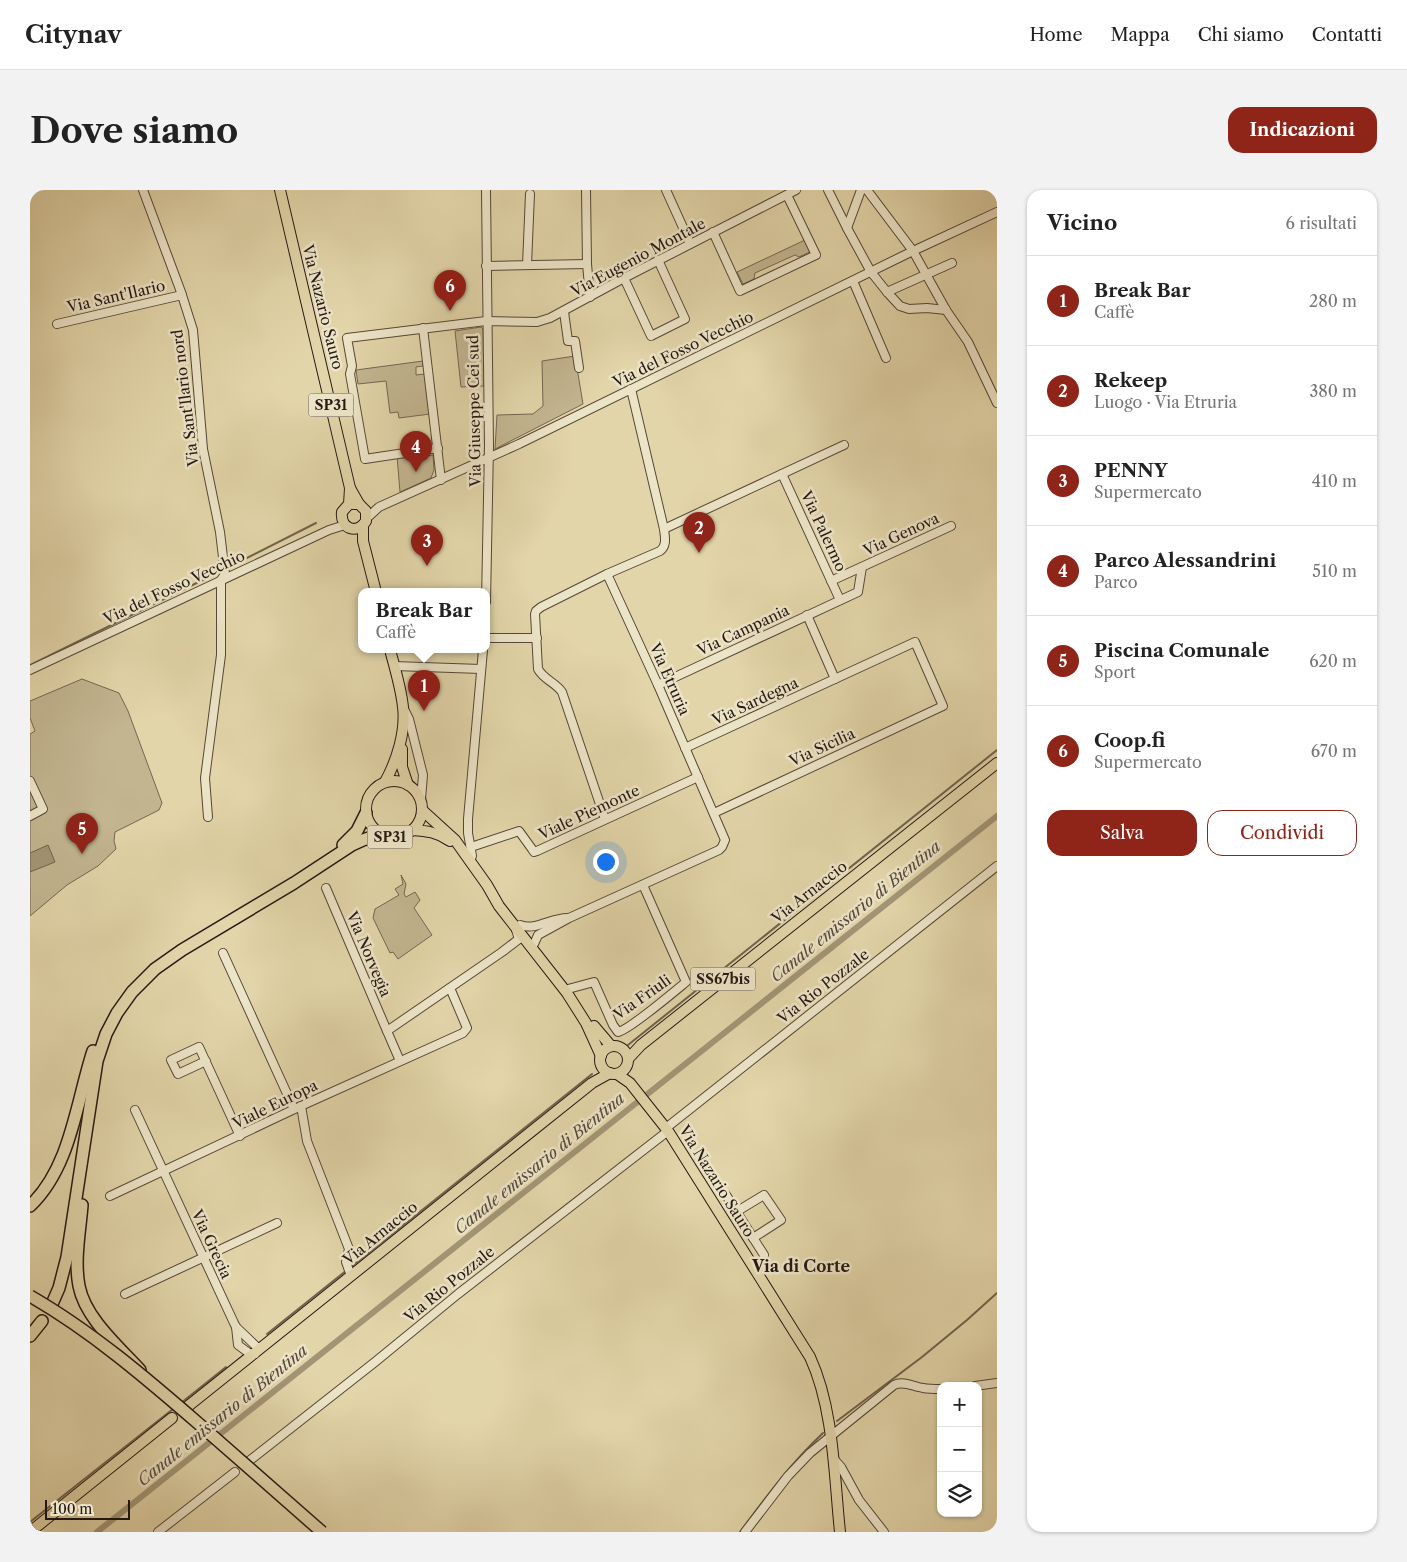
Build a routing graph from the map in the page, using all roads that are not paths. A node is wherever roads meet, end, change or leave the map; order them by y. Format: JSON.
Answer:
{"nodes":[{"id":1,"x":143,"y":190,"type":"edge"},
{"id":2,"x":280,"y":190,"type":"edge"},
{"id":3,"x":486,"y":190,"type":"edge"},
{"id":4,"x":586,"y":190,"type":"edge"},
{"id":5,"x":666,"y":190,"type":"edge"},
{"id":6,"x":796,"y":190,"type":"edge"},
{"id":7,"x":828,"y":190,"type":"edge"},
{"id":8,"x":861,"y":190,"type":"edge"},
{"id":9,"x":867,"y":190,"type":"edge"},
{"id":10,"x":530,"y":194,"type":"dead end"},
{"id":11,"x":787,"y":195,"type":"junction"},
{"id":12,"x":997,"y":212,"type":"edge"},
{"id":13,"x":847,"y":228,"type":"junction"},
{"id":14,"x":713,"y":232,"type":"junction"},
{"id":15,"x":690,"y":243,"type":"junction"},
{"id":16,"x":914,"y":251,"type":"junction"},
{"id":17,"x":658,"y":260,"type":"junction"},
{"id":18,"x":952,"y":262,"type":"dead end"},
{"id":19,"x":587,"y":264,"type":"junction"},
{"id":20,"x":527,"y":265,"type":"junction"},
{"id":21,"x":486,"y":266,"type":"junction"},
{"id":22,"x":871,"y":272,"type":"junction"},
{"id":23,"x":926,"y":275,"type":"junction"},
{"id":24,"x":624,"y":278,"type":"junction"},
{"id":25,"x":853,"y":281,"type":"junction"},
{"id":26,"x":887,"y":292,"type":"junction"},
{"id":27,"x":182,"y":295,"type":"junction"},
{"id":28,"x":590,"y":297,"type":"junction"},
{"id":29,"x":946,"y":310,"type":"junction"},
{"id":30,"x":564,"y":312,"type":"junction"},
{"id":31,"x":486,"y":321,"type":"junction"},
{"id":32,"x":57,"y":324,"type":"dead end"},
{"id":33,"x":423,"y":328,"type":"junction"},
{"id":34,"x":886,"y":358,"type":"dead end"},
{"id":35,"x":579,"y":368,"type":"dead end"},
{"id":36,"x":631,"y":390,"type":"junction"},
{"id":37,"x":997,"y":403,"type":"edge"},
{"id":38,"x":844,"y":445,"type":"dead end"},
{"id":39,"x":438,"y":448,"type":"junction"},
{"id":40,"x":488,"y":458,"type":"junction"},
{"id":41,"x":782,"y":474,"type":"junction"},
{"id":42,"x":441,"y":480,"type":"junction"},
{"id":43,"x":355,"y":516,"type":"junction"},
{"id":44,"x":951,"y":526,"type":"dead end"},
{"id":45,"x":664,"y":529,"type":"junction"},
{"id":46,"x":862,"y":567,"type":"junction"},
{"id":47,"x":607,"y":574,"type":"junction"},
{"id":48,"x":223,"y":577,"type":"junction"},
{"id":49,"x":832,"y":581,"type":"junction"},
{"id":50,"x":375,"y":588,"type":"edge"},
{"id":51,"x":486,"y":588,"type":"edge"},
{"id":52,"x":840,"y":600,"type":"junction"},
{"id":53,"x":806,"y":616,"type":"junction"},
{"id":54,"x":490,"y":638,"type":"edge"},
{"id":55,"x":536,"y":638,"type":"junction"},
{"id":56,"x":391,"y":653,"type":"edge"},
{"id":57,"x":483,"y":653,"type":"edge"},
{"id":58,"x":394,"y":666,"type":"junction"},
{"id":59,"x":481,"y":669,"type":"junction"},
{"id":60,"x":30,"y":670,"type":"edge"},
{"id":61,"x":835,"y":679,"type":"junction"},
{"id":62,"x":658,"y":686,"type":"junction"},
{"id":63,"x":943,"y":706,"type":"joint"},
{"id":64,"x":404,"y":707,"type":"junction"},
{"id":65,"x":402,"y":733,"type":"junction"},
{"id":66,"x":685,"y":748,"type":"junction"},
{"id":67,"x":997,"y":763,"type":"edge"},
{"id":68,"x":698,"y":777,"type":"junction"},
{"id":69,"x":30,"y":780,"type":"edge"},
{"id":70,"x":385,"y":782,"type":"junction"},
{"id":71,"x":408,"y":784,"type":"junction"},
{"id":72,"x":421,"y":799,"type":"junction"},
{"id":73,"x":422,"y":810,"type":"junction"},
{"id":74,"x":714,"y":812,"type":"junction"},
{"id":75,"x":366,"y":813,"type":"junction"},
{"id":76,"x":30,"y":816,"type":"edge"},
{"id":77,"x":208,"y":817,"type":"dead end"},
{"id":78,"x":605,"y":819,"type":"junction"},
{"id":79,"x":412,"y":830,"type":"junction"},
{"id":80,"x":380,"y":834,"type":"junction"},
{"id":81,"x":471,"y":847,"type":"junction"},
{"id":82,"x":460,"y":850,"type":"junction"},
{"id":83,"x":470,"y":861,"type":"junction"},
{"id":84,"x":997,"y":866,"type":"edge"},
{"id":85,"x":487,"y":885,"type":"junction"},
{"id":86,"x":642,"y":885,"type":"junction"},
{"id":87,"x":326,"y":888,"type":"dead end"},
{"id":88,"x":506,"y":914,"type":"junction"},
{"id":89,"x":569,"y":918,"type":"junction"},
{"id":90,"x":520,"y":926,"type":"junction"},
{"id":91,"x":532,"y":945,"type":"junction"},
{"id":92,"x":502,"y":952,"type":"junction"},
{"id":93,"x":223,"y":953,"type":"dead end"},
{"id":94,"x":450,"y":988,"type":"junction"},
{"id":95,"x":568,"y":989,"type":"junction"},
{"id":96,"x":387,"y":1032,"type":"junction"},
{"id":97,"x":96,"y":1040,"type":"junction"},
{"id":98,"x":611,"y":1046,"type":"junction"},
{"id":99,"x":601,"y":1056,"type":"junction"},
{"id":100,"x":627,"y":1059,"type":"junction"},
{"id":101,"x":206,"y":1061,"type":"dead end"},
{"id":102,"x":400,"y":1061,"type":"junction"},
{"id":103,"x":610,"y":1071,"type":"junction"},
{"id":104,"x":94,"y":1081,"type":"junction"},
{"id":105,"x":632,"y":1084,"type":"junction"},
{"id":106,"x":298,"y":1108,"type":"junction"},
{"id":107,"x":135,"y":1110,"type":"dead end"},
{"id":108,"x":667,"y":1129,"type":"junction"},
{"id":109,"x":240,"y":1136,"type":"junction"},
{"id":110,"x":164,"y":1172,"type":"junction"},
{"id":111,"x":726,"y":1195,"type":"dead end"},
{"id":112,"x":110,"y":1196,"type":"dead end"},
{"id":113,"x":30,"y":1206,"type":"edge"},
{"id":114,"x":738,"y":1215,"type":"junction"},
{"id":115,"x":277,"y":1223,"type":"dead end"},
{"id":116,"x":728,"y":1226,"type":"junction"},
{"id":117,"x":753,"y":1238,"type":"junction"},
{"id":118,"x":764,"y":1256,"type":"dead end"},
{"id":119,"x":203,"y":1257,"type":"junction"},
{"id":120,"x":349,"y":1271,"type":"junction"},
{"id":121,"x":124,"y":1294,"type":"dead end"},
{"id":122,"x":30,"y":1296,"type":"edge"},
{"id":123,"x":30,"y":1304,"type":"edge"},
{"id":124,"x":236,"y":1327,"type":"junction"},
{"id":125,"x":30,"y":1331,"type":"edge"},
{"id":126,"x":30,"y":1336,"type":"edge"},
{"id":127,"x":249,"y":1348,"type":"junction"},
{"id":128,"x":238,"y":1363,"type":"junction"},
{"id":129,"x":997,"y":1383,"type":"edge"},
{"id":130,"x":982,"y":1385,"type":"edge"},
{"id":131,"x":157,"y":1387,"type":"junction"},
{"id":132,"x":937,"y":1389,"type":"edge"},
{"id":133,"x":188,"y":1407,"type":"dead end"},
{"id":134,"x":172,"y":1418,"type":"dead end"},
{"id":135,"x":831,"y":1435,"type":"junction"},
{"id":136,"x":833,"y":1458,"type":"junction"},
{"id":137,"x":249,"y":1461,"type":"dead end"},
{"id":138,"x":235,"y":1472,"type":"dead end"},
{"id":139,"x":30,"y":1532,"type":"edge"},
{"id":140,"x":158,"y":1532,"type":"edge"},
{"id":141,"x":311,"y":1532,"type":"edge"},
{"id":142,"x":322,"y":1532,"type":"edge"},
{"id":143,"x":745,"y":1532,"type":"edge"},
{"id":144,"x":840,"y":1532,"type":"edge"},
{"id":145,"x":884,"y":1532,"type":"edge"}],
"edges":[{"from":1,"to":27,"type":"street","name":"Via Sant'Ilario nord"},
{"from":2,"to":43,"type":"main road","name":"Via Nazario Sauro","number":"SP31"},
{"from":3,"to":21,"type":"street","name":"Via Giuseppe Cei sud"},
{"from":4,"to":19,"type":"street"},
{"from":5,"to":15,"type":"street"},
{"from":6,"to":11,"type":"street","name":"Via Eugenio Montale"},
{"from":7,"to":13,"type":"street"},
{"from":8,"to":13,"type":"street"},
{"from":9,"to":16,"type":"street"},
{"from":10,"to":20,"type":"street"},
{"from":11,"to":14,"type":"street","name":"Via Eugenio Montale"},
{"from":11,"to":14,"type":"street"},
{"from":12,"to":16,"type":"street","name":"Via del Fosso Vecchio"},
{"from":13,"to":22,"type":"street"},
{"from":14,"to":15,"type":"street","name":"Via Eugenio Montale"},
{"from":15,"to":17,"type":"street","name":"Via Eugenio Montale"},
{"from":16,"to":22,"type":"street","name":"Via del Fosso Vecchio"},
{"from":16,"to":23,"type":"street"},
{"from":17,"to":24,"type":"street","name":"Via Eugenio Montale"},
{"from":17,"to":24,"type":"street"},
{"from":18,"to":23,"type":"street"},
{"from":19,"to":20,"type":"street"},
{"from":19,"to":28,"type":"street"},
{"from":20,"to":21,"type":"street"},
{"from":21,"to":31,"type":"street","name":"Via Giuseppe Cei sud"},
{"from":22,"to":25,"type":"street","name":"Via del Fosso Vecchio"},
{"from":22,"to":26,"type":"street"},
{"from":23,"to":26,"type":"street"},
{"from":23,"to":29,"type":"street"},
{"from":24,"to":28,"type":"street","name":"Via Eugenio Montale"},
{"from":25,"to":34,"type":"street"},
{"from":25,"to":36,"type":"street","name":"Via del Fosso Vecchio"},
{"from":26,"to":29,"type":"street"},
{"from":27,"to":32,"type":"street","name":"Via Sant'Ilario"},
{"from":27,"to":48,"type":"street","name":"Via Sant'Ilario nord"},
{"from":28,"to":30,"type":"street","name":"Via Eugenio Montale"},
{"from":29,"to":37,"type":"street"},
{"from":30,"to":31,"type":"street","name":"Via Eugenio Montale"},
{"from":30,"to":35,"type":"street"},
{"from":31,"to":33,"type":"street","name":"Via Eugenio Montale"},
{"from":31,"to":40,"type":"street","name":"Via Giuseppe Cei sud"},
{"from":33,"to":39,"type":"street"},
{"from":33,"to":39,"type":"street","name":"Via Eugenio Montale"},
{"from":36,"to":40,"type":"street","name":"Via del Fosso Vecchio"},
{"from":36,"to":45,"type":"street"},
{"from":38,"to":41,"type":"street"},
{"from":39,"to":42,"type":"street"},
{"from":40,"to":42,"type":"street","name":"Via del Fosso Vecchio"},
{"from":40,"to":51,"type":"street","name":"Via Giuseppe Cei sud"},
{"from":41,"to":45,"type":"street"},
{"from":41,"to":49,"type":"street","name":"Via Palermo"},
{"from":42,"to":43,"type":"street","name":"Via del Fosso Vecchio"},
{"from":43,"to":48,"type":"street","name":"Via del Fosso Vecchio"},
{"from":43,"to":50,"type":"main road","name":"Via Nazario Sauro","number":"SP31"},
{"from":44,"to":46,"type":"street","name":"Via Genova"},
{"from":45,"to":47,"type":"street"},
{"from":46,"to":49,"type":"street","name":"Via Genova"},
{"from":46,"to":52,"type":"street","name":"Via Genova"},
{"from":47,"to":55,"type":"street"},
{"from":47,"to":62,"type":"street","name":"Via Etruria"},
{"from":48,"to":60,"type":"street","name":"Via del Fosso Vecchio"},
{"from":48,"to":77,"type":"street","name":"Via Sant'Ilario nord"},
{"from":49,"to":52,"type":"street","name":"Via Palermo"},
{"from":52,"to":53,"type":"street","name":"Via Campania"},
{"from":53,"to":61,"type":"street"},
{"from":53,"to":62,"type":"street","name":"Via Campania"},
{"from":54,"to":55,"type":"street"},
{"from":55,"to":78,"type":"street"},
{"from":56,"to":58,"type":"main road","number":"SP31"},
{"from":57,"to":59,"type":"street"},
{"from":58,"to":59,"type":"street"},
{"from":58,"to":64,"type":"main road","number":"SP31"},
{"from":59,"to":81,"type":"street"},
{"from":61,"to":63,"type":"street","name":"Via Sardegna"},
{"from":61,"to":66,"type":"street","name":"Via Sardegna"},
{"from":62,"to":66,"type":"street","name":"Via Etruria"},
{"from":63,"to":74,"type":"street","name":"Via Sicilia"},
{"from":64,"to":65,"type":"main road","number":"SP31"},
{"from":64,"to":72,"type":"street"},
{"from":65,"to":70,"type":"main road","number":"SP31"},
{"from":65,"to":71,"type":"main road"},
{"from":66,"to":68,"type":"street","name":"Via Etruria"},
{"from":67,"to":100,"type":"main road","name":"Via Arnaccio","number":"SS67bis"},
{"from":68,"to":74,"type":"street","name":"Via Etruria"},
{"from":68,"to":78,"type":"street","name":"Viale Piemonte"},
{"from":69,"to":76,"type":"street"},
{"from":70,"to":71,"type":"main road"},
{"from":70,"to":75,"type":"main road","number":"SP31"},
{"from":71,"to":72,"type":"main road"},
{"from":72,"to":73,"type":"main road","number":"SP31"},
{"from":73,"to":79,"type":"main road","number":"SP31"},
{"from":73,"to":82,"type":"main road","number":"SP31"},
{"from":74,"to":86,"type":"street","name":"Via Etruria"},
{"from":75,"to":80,"type":"main road","number":"SP31"},
{"from":75,"to":97,"type":"highway"},
{"from":78,"to":81,"type":"street","name":"Viale Piemonte"},
{"from":79,"to":80,"type":"main road","number":"SP31"},
{"from":79,"to":82,"type":"main road"},
{"from":80,"to":104,"type":"highway"},
{"from":81,"to":83,"type":"street"},
{"from":82,"to":83,"type":"main road","number":"SP31"},
{"from":83,"to":85,"type":"main road","number":"SP31"},
{"from":84,"to":108,"type":"street","name":"Via Rio Pozzale"},
{"from":85,"to":88,"type":"main road","number":"SP31"},
{"from":85,"to":90,"type":"main road","number":"SP31"},
{"from":86,"to":89,"type":"street","name":"Via Etruria"},
{"from":86,"to":95,"type":"street","name":"Via Friuli"},
{"from":87,"to":96,"type":"street","name":"Via Norvegia"},
{"from":88,"to":91,"type":"main road","number":"SP31"},
{"from":88,"to":92,"type":"street"},
{"from":89,"to":90,"type":"street","name":"Via Etruria"},
{"from":89,"to":91,"type":"street","name":"Via Etruria"},
{"from":90,"to":91,"type":"main road","number":"SP31"},
{"from":91,"to":92,"type":"street"},
{"from":91,"to":95,"type":"main road","number":"SP31"},
{"from":91,"to":99,"type":"main road","number":"SP31"},
{"from":92,"to":94,"type":"street"},
{"from":93,"to":106,"type":"street"},
{"from":94,"to":96,"type":"street"},
{"from":94,"to":102,"type":"street","name":"Viale Europa"},
{"from":95,"to":98,"type":"main road","number":"SP31"},
{"from":96,"to":102,"type":"street"},
{"from":97,"to":104,"type":"highway"},
{"from":97,"to":113,"type":"highway"},
{"from":98,"to":99,"type":"main road"},
{"from":98,"to":100,"type":"main road"},
{"from":99,"to":103,"type":"main road"},
{"from":100,"to":103,"type":"main road","number":"SS67bis"},
{"from":100,"to":105,"type":"main road","name":"Via Nazario Sauro"},
{"from":101,"to":109,"type":"street"},
{"from":102,"to":106,"type":"street","name":"Viale Europa"},
{"from":103,"to":105,"type":"main road","name":"Via Nazario Sauro"},
{"from":103,"to":120,"type":"main road","name":"Via Arnaccio","number":"SS67bis"},
{"from":104,"to":131,"type":"highway","bridge":true},
{"from":105,"to":108,"type":"main road","name":"Via Nazario Sauro"},
{"from":106,"to":109,"type":"street","name":"Viale Europa"},
{"from":106,"to":120,"type":"street"},
{"from":107,"to":110,"type":"street","name":"Via Grecia"},
{"from":108,"to":116,"type":"main road","name":"Via Nazario Sauro"},
{"from":108,"to":137,"type":"street","name":"Via Rio Pozzale"},
{"from":109,"to":110,"type":"street","name":"Viale Europa"},
{"from":110,"to":112,"type":"street","name":"Viale Europa"},
{"from":110,"to":119,"type":"street","name":"Via Grecia"},
{"from":111,"to":114,"type":"street"},
{"from":114,"to":116,"type":"street"},
{"from":114,"to":117,"type":"street"},
{"from":114,"to":117,"type":"street"},
{"from":115,"to":119,"type":"street"},
{"from":116,"to":135,"type":"main road","name":"Via Nazario Sauro"},
{"from":117,"to":118,"type":"street"},
{"from":119,"to":121,"type":"street"},
{"from":119,"to":124,"type":"street","name":"Via Grecia"},
{"from":120,"to":127,"type":"main road","name":"Via Arnaccio","number":"SS67bis"},
{"from":122,"to":131,"type":"highway","bridge":true},
{"from":123,"to":141,"type":"highway"},
{"from":124,"to":127,"type":"street","name":"Via Grecia"},
{"from":124,"to":127,"type":"street","name":"Via Grecia"},
{"from":125,"to":126,"type":"highway"},
{"from":127,"to":128,"type":"main road","name":"Via Arnaccio","number":"SS67bis"},
{"from":127,"to":128,"type":"street","name":"Via Grecia"},
{"from":128,"to":133,"type":"main road","name":"Via Arnaccio","number":"SS67bis"},
{"from":129,"to":130,"type":"street"},
{"from":131,"to":142,"type":"highway","bridge":true},
{"from":132,"to":135,"type":"street"},
{"from":134,"to":139,"type":"main road"},
{"from":135,"to":136,"type":"main road","name":"Via Nazario Sauro"},
{"from":135,"to":143,"type":"street"},
{"from":136,"to":144,"type":"main road","name":"Via Nazario Sauro"},
{"from":136,"to":145,"type":"street"},
{"from":138,"to":140,"type":"street"}]}
